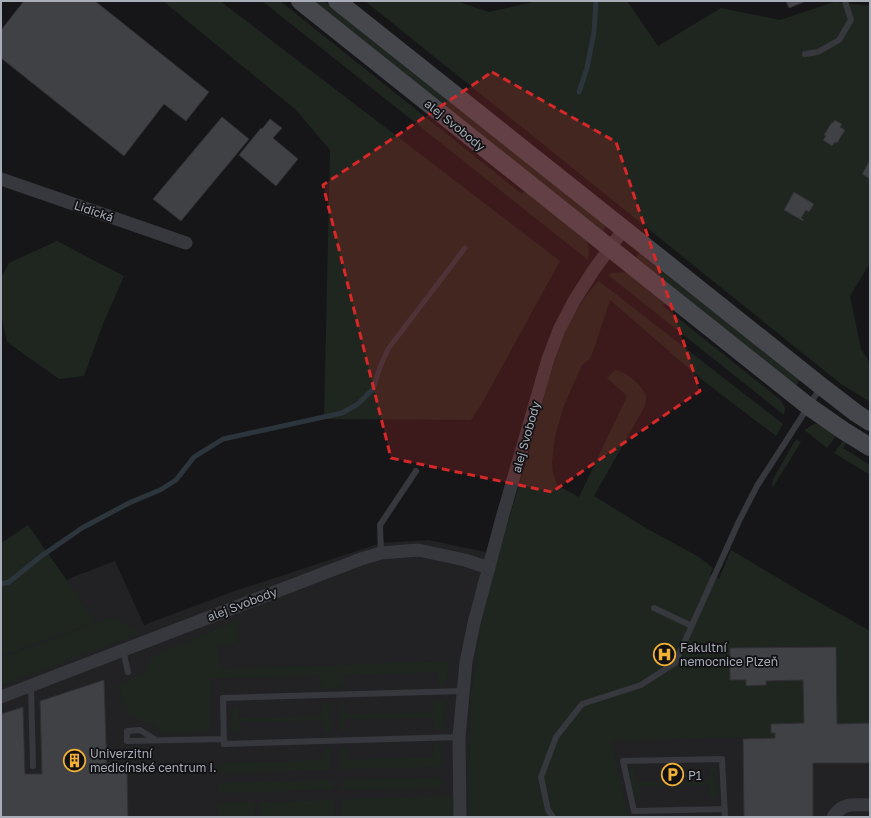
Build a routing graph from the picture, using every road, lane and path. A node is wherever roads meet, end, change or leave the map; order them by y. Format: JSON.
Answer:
{"nodes":[{"id":1,"x":300,"y":1,"type":"edge"},
{"id":2,"x":337,"y":1,"type":"edge"},
{"id":3,"x":845,"y":1,"type":"edge"},
{"id":4,"x":805,"y":54,"type":"dead end"},
{"id":5,"x":1,"y":179,"type":"edge"},
{"id":6,"x":624,"y":230,"type":"junction"},
{"id":7,"x":186,"y":242,"type":"dead end"},
{"id":8,"x":610,"y":248,"type":"junction"},
{"id":9,"x":821,"y":386,"type":"junction"},
{"id":10,"x":808,"y":406,"type":"junction"},
{"id":11,"x":870,"y":422,"type":"edge"},
{"id":12,"x":870,"y":448,"type":"edge"},
{"id":13,"x":416,"y":471,"type":"dead end"},
{"id":14,"x":381,"y":553,"type":"junction"},
{"id":15,"x":489,"y":568,"type":"junction"},
{"id":16,"x":654,"y":608,"type":"dead end"},
{"id":17,"x":692,"y":626,"type":"junction"},
{"id":18,"x":123,"y":650,"type":"junction"},
{"id":19,"x":128,"y":672,"type":"dead end"},
{"id":20,"x":30,"y":686,"type":"junction"},
{"id":21,"x":463,"y":691,"type":"junction"},
{"id":22,"x":1,"y":697,"type":"edge"},
{"id":23,"x":459,"y":737,"type":"junction"},
{"id":24,"x":224,"y":739,"type":"junction"},
{"id":25,"x":156,"y":740,"type":"dead end"},
{"id":26,"x":33,"y":766,"type":"dead end"},
{"id":27,"x":870,"y":805,"type":"edge"},
{"id":28,"x":725,"y":809,"type":"junction"},
{"id":29,"x":635,"y":814,"type":"edge"},
{"id":30,"x":460,"y":817,"type":"edge"},
{"id":31,"x":553,"y":817,"type":"edge"},
{"id":32,"x":725,"y":817,"type":"edge"},
{"id":33,"x":833,"y":817,"type":"edge"}],
"edges":[{"from":1,"to":8,"type":"street","name":"alej Svobody"},
{"from":2,"to":6,"type":"street","name":"alej Svobody"},
{"from":3,"to":4,"type":"lane"},
{"from":5,"to":7,"type":"street","name":"Lidická"},
{"from":6,"to":8,"type":"street","name":"alej Svobody"},
{"from":6,"to":9,"type":"street","name":"alej Svobody"},
{"from":8,"to":10,"type":"street","name":"alej Svobody"},
{"from":8,"to":15,"type":"street","name":"alej Svobody"},
{"from":9,"to":10,"type":"lane"},
{"from":9,"to":11,"type":"street","name":"alej Svobody"},
{"from":10,"to":12,"type":"street","name":"alej Svobody"},
{"from":10,"to":17,"type":"lane"},
{"from":13,"to":14,"type":"lane"},
{"from":14,"to":15,"type":"street","name":"alej Svobody"},
{"from":14,"to":18,"type":"street","name":"alej Svobody"},
{"from":15,"to":21,"type":"street","name":"alej Svobody"},
{"from":16,"to":17,"type":"lane"},
{"from":17,"to":31,"type":"lane"},
{"from":18,"to":19,"type":"lane"},
{"from":18,"to":20,"type":"street","name":"alej Svobody"},
{"from":20,"to":22,"type":"street","name":"alej Svobody"},
{"from":20,"to":26,"type":"lane"},
{"from":21,"to":23,"type":"street","name":"alej Svobody"},
{"from":21,"to":24,"type":"lane"},
{"from":23,"to":24,"type":"lane"},
{"from":23,"to":30,"type":"street","name":"alej Svobody"},
{"from":24,"to":25,"type":"lane"},
{"from":27,"to":33,"type":"street"},
{"from":28,"to":29,"type":"lane"},
{"from":28,"to":29,"type":"lane"},
{"from":28,"to":32,"type":"lane"}]}
